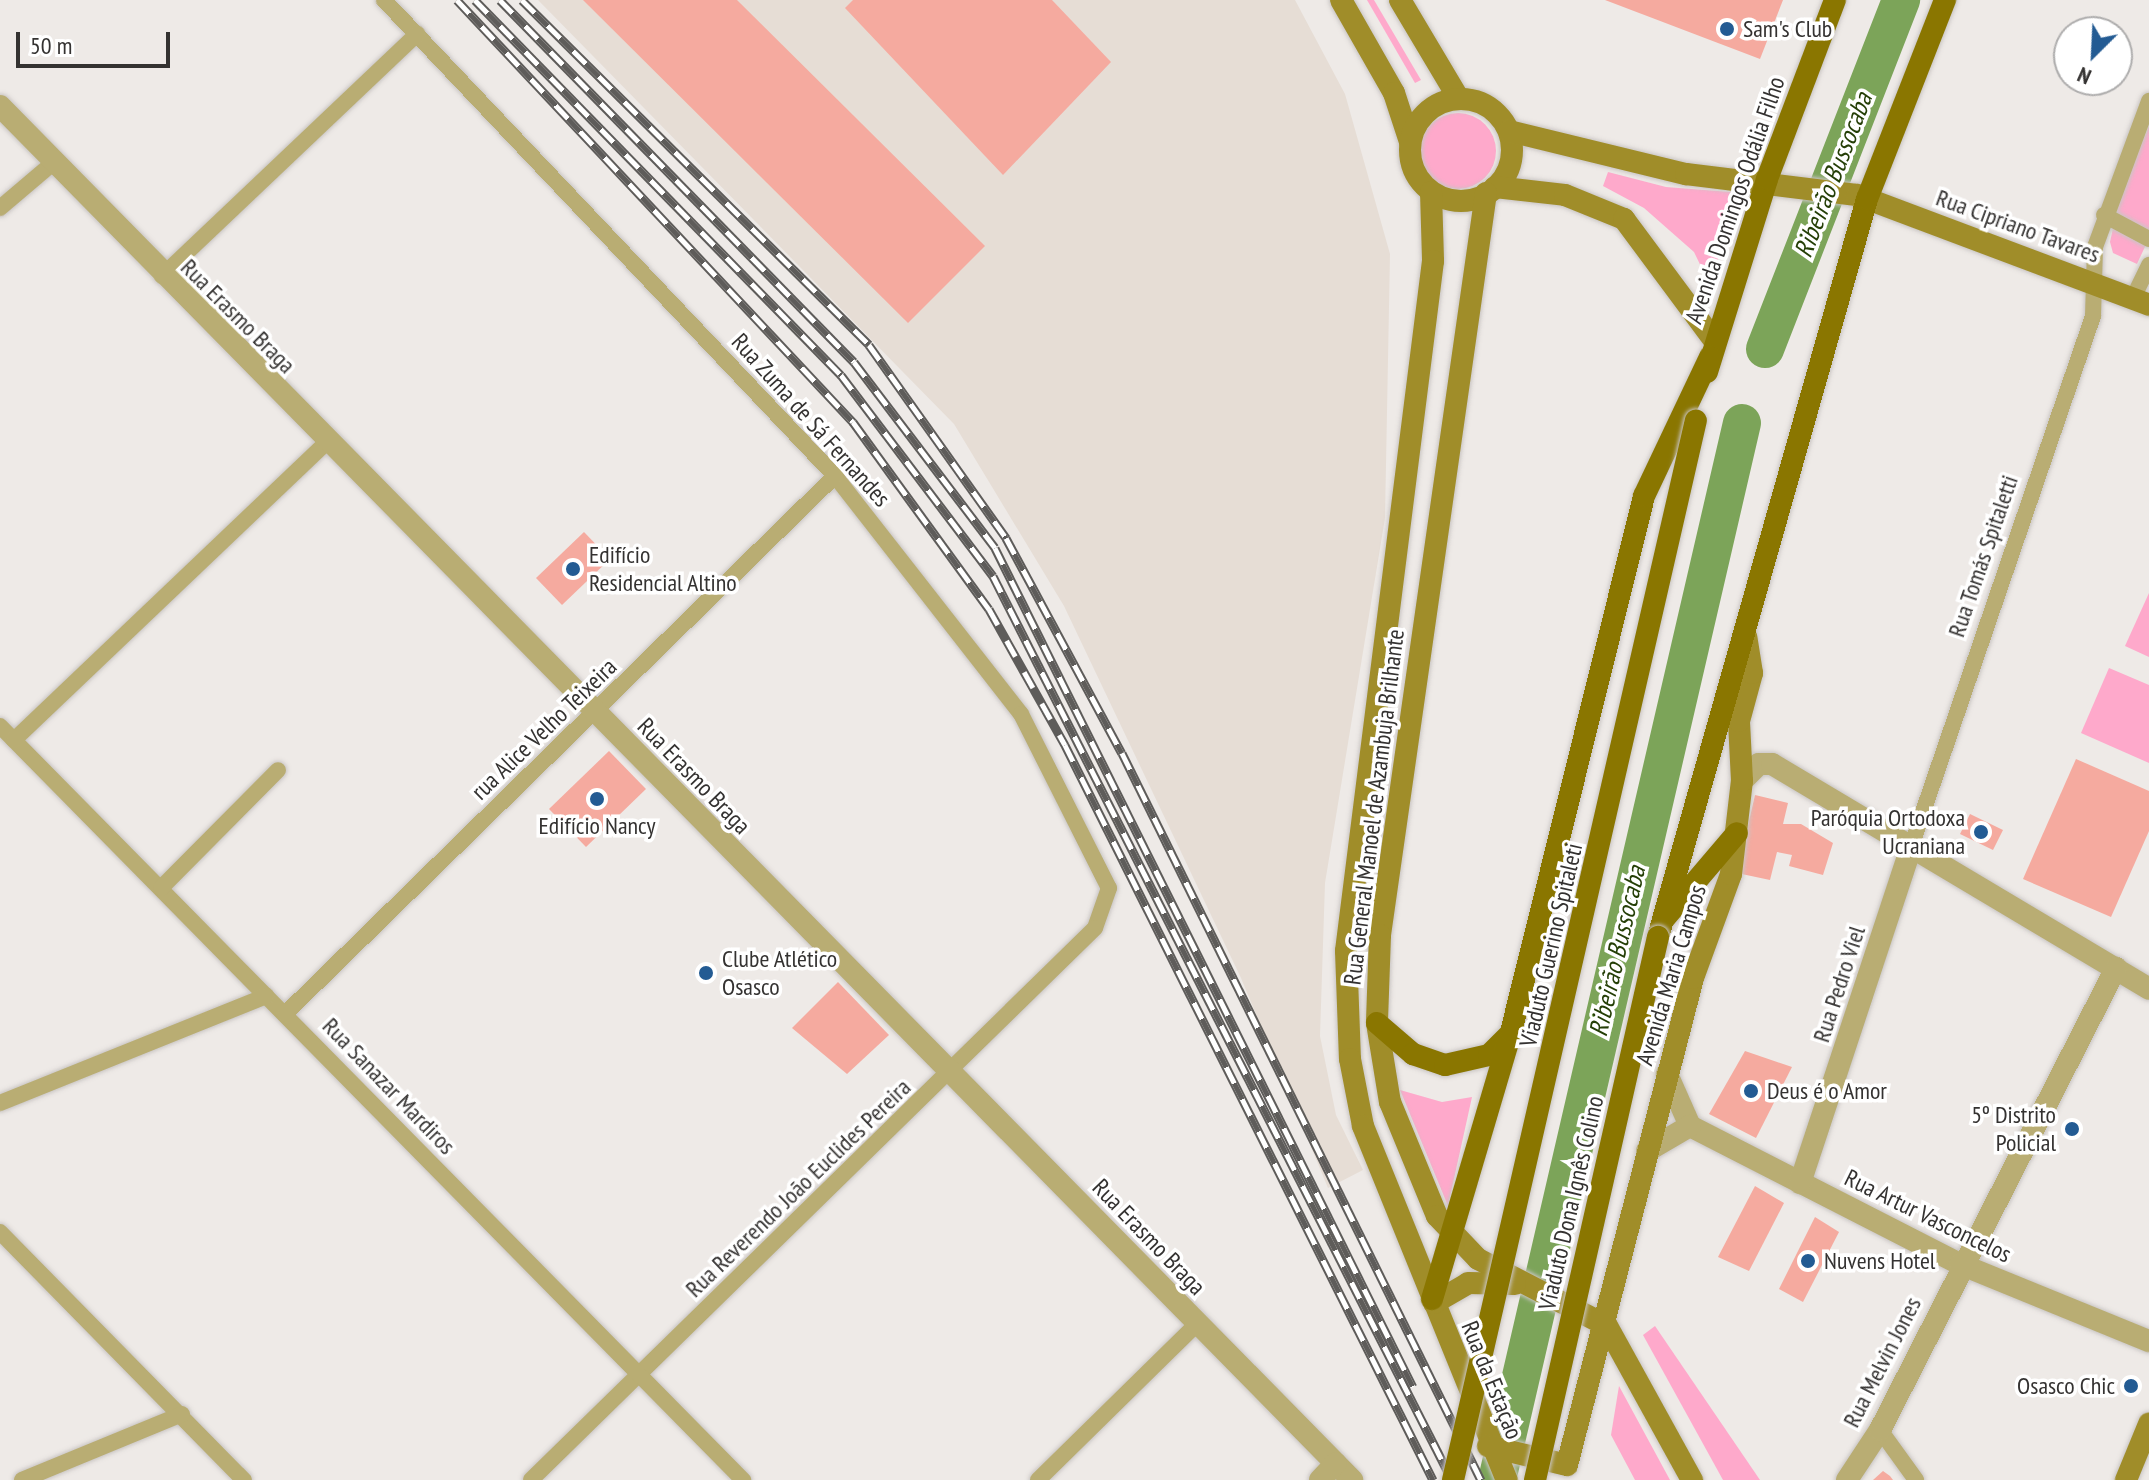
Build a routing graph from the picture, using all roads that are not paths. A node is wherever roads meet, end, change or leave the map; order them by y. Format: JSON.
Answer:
{"nodes":[{"id":1,"x":384,"y":0,"type":"edge"},
{"id":2,"x":1341,"y":0,"type":"edge"},
{"id":3,"x":1400,"y":0,"type":"edge"},
{"id":4,"x":1835,"y":0,"type":"edge"},
{"id":5,"x":1945,"y":0,"type":"edge"},
{"id":6,"x":417,"y":34,"type":"junction"},
{"id":7,"x":1459,"y":99,"type":"junction"},
{"id":8,"x":2149,"y":101,"type":"edge"},
{"id":9,"x":0,"y":106,"type":"edge"},
{"id":10,"x":1509,"y":131,"type":"junction"},
{"id":11,"x":1410,"y":142,"type":"junction"},
{"id":12,"x":54,"y":162,"type":"junction"},
{"id":13,"x":1773,"y":180,"type":"junction"},
{"id":14,"x":1490,"y":190,"type":"junction"},
{"id":15,"x":1431,"y":192,"type":"junction"},
{"id":16,"x":1862,"y":197,"type":"junction"},
{"id":17,"x":0,"y":208,"type":"edge"},
{"id":18,"x":2104,"y":215,"type":"junction"},
{"id":19,"x":2149,"y":239,"type":"edge"},
{"id":20,"x":2149,"y":265,"type":"edge"},
{"id":21,"x":162,"y":276,"type":"junction"},
{"id":22,"x":2092,"y":280,"type":"junction"},
{"id":23,"x":2141,"y":301,"type":"edge"},
{"id":24,"x":1712,"y":348,"type":"junction"},
{"id":25,"x":1696,"y":420,"type":"joint"},
{"id":26,"x":326,"y":443,"type":"junction"},
{"id":27,"x":835,"y":476,"type":"junction"},
{"id":28,"x":1746,"y":637,"type":"junction"},
{"id":29,"x":598,"y":713,"type":"junction"},
{"id":30,"x":0,"y":726,"type":"edge"},
{"id":31,"x":14,"y":740,"type":"junction"},
{"id":32,"x":278,"y":770,"type":"dead end"},
{"id":33,"x":1742,"y":781,"type":"junction"},
{"id":34,"x":1737,"y":833,"type":"junction"},
{"id":35,"x":1911,"y":847,"type":"junction"},
{"id":36,"x":161,"y":888,"type":"junction"},
{"id":37,"x":1095,"y":928,"type":"joint"},
{"id":38,"x":1660,"y":929,"type":"junction"},
{"id":39,"x":2116,"y":968,"type":"junction"},
{"id":40,"x":2149,"y":989,"type":"edge"},
{"id":41,"x":266,"y":996,"type":"junction"},
{"id":42,"x":285,"y":1014,"type":"junction"},
{"id":43,"x":1377,"y":1023,"type":"junction"},
{"id":44,"x":1511,"y":1032,"type":"junction"},
{"id":45,"x":954,"y":1072,"type":"junction"},
{"id":46,"x":1667,"y":1074,"type":"junction"},
{"id":47,"x":0,"y":1103,"type":"edge"},
{"id":48,"x":1690,"y":1126,"type":"junction"},
{"id":49,"x":1647,"y":1151,"type":"junction"},
{"id":50,"x":1800,"y":1183,"type":"junction"},
{"id":51,"x":0,"y":1232,"type":"edge"},
{"id":52,"x":1455,"y":1237,"type":"junction"},
{"id":53,"x":1960,"y":1264,"type":"junction"},
{"id":54,"x":1525,"y":1286,"type":"junction"},
{"id":55,"x":1433,"y":1301,"type":"junction"},
{"id":56,"x":1197,"y":1324,"type":"junction"},
{"id":57,"x":1607,"y":1326,"type":"junction"},
{"id":58,"x":2149,"y":1341,"type":"edge"},
{"id":59,"x":637,"y":1375,"type":"junction"},
{"id":60,"x":182,"y":1414,"type":"junction"},
{"id":61,"x":1880,"y":1430,"type":"junction"},
{"id":62,"x":2147,"y":1437,"type":"edge"},
{"id":63,"x":1496,"y":1448,"type":"junction"},
{"id":64,"x":1336,"y":1463,"type":"junction"},
{"id":65,"x":22,"y":1480,"type":"edge"},
{"id":66,"x":244,"y":1480,"type":"edge"},
{"id":67,"x":531,"y":1480,"type":"edge"},
{"id":68,"x":743,"y":1480,"type":"edge"},
{"id":69,"x":1038,"y":1480,"type":"edge"},
{"id":70,"x":1320,"y":1480,"type":"edge"},
{"id":71,"x":1352,"y":1480,"type":"edge"},
{"id":72,"x":1453,"y":1480,"type":"edge"},
{"id":73,"x":1507,"y":1480,"type":"edge"},
{"id":74,"x":1535,"y":1480,"type":"edge"},
{"id":75,"x":1692,"y":1480,"type":"edge"},
{"id":76,"x":1847,"y":1480,"type":"edge"},
{"id":77,"x":1916,"y":1480,"type":"edge"},
{"id":78,"x":2126,"y":1480,"type":"edge"}],
"edges":[{"from":1,"to":6,"type":"street","name":"Rua Zuma de Sá Fernandes"},
{"from":2,"to":11,"type":"main road"},
{"from":3,"to":7,"type":"main road"},
{"from":4,"to":13,"type":"main road","name":"Avenida Domingos Odália Filho"},
{"from":5,"to":16,"type":"main road","name":"Avenida Maria Campos"},
{"from":6,"to":21,"type":"street"},
{"from":6,"to":27,"type":"street","name":"Rua Zuma de Sá Fernandes"},
{"from":7,"to":10,"type":"main road"},
{"from":7,"to":11,"type":"main road"},
{"from":8,"to":18,"type":"street","name":"Rua Tomás Spitaletti"},
{"from":9,"to":12,"type":"street","name":"Rua Erasmo Braga"},
{"from":10,"to":13,"type":"main road","name":"Rua Cipriano Tavares"},
{"from":10,"to":14,"type":"main road"},
{"from":11,"to":15,"type":"main road"},
{"from":12,"to":17,"type":"street"},
{"from":12,"to":21,"type":"street","name":"Rua Erasmo Braga"},
{"from":13,"to":16,"type":"main road","name":"Rua Cipriano Tavares"},
{"from":13,"to":24,"type":"main road","name":"Avenida Domingos Odália Filho"},
{"from":14,"to":15,"type":"main road"},
{"from":14,"to":24,"type":"main road"},
{"from":14,"to":43,"type":"main road","name":"Rua General Manoel de Azambuja Brilhante"},
{"from":15,"to":55,"type":"main road","name":"Rua General Manoel de Azambuja Brilhante"},
{"from":16,"to":22,"type":"main road","name":"Rua Cipriano Tavares"},
{"from":16,"to":28,"type":"main road","name":"Avenida Maria Campos"},
{"from":18,"to":19,"type":"street"},
{"from":18,"to":22,"type":"street","name":"Rua Tomás Spitaletti"},
{"from":20,"to":23,"type":"street"},
{"from":21,"to":26,"type":"street","name":"Rua Erasmo Braga"},
{"from":22,"to":23,"type":"main road","name":"Rua Cipriano Tavares"},
{"from":22,"to":35,"type":"street","name":"Rua Tomás Spitaletti"},
{"from":24,"to":25,"type":"main road","name":"Avenida Domingos Odália Filho"},
{"from":24,"to":44,"type":"main road"},
{"from":25,"to":72,"type":"main road","name":"Viaduto Guerino Spitaleti","bridge":true},
{"from":26,"to":29,"type":"street","name":"Rua Erasmo Braga"},
{"from":26,"to":31,"type":"street"},
{"from":27,"to":29,"type":"street","name":"rua Alice Velho Teixeira"},
{"from":27,"to":37,"type":"street","name":"Rua Zuma de Sá Fernandes"},
{"from":28,"to":33,"type":"main road","name":"Avenida Maria Campos"},
{"from":28,"to":38,"type":"main road","name":"Avenida Maria Campos"},
{"from":29,"to":42,"type":"street","name":"rua Alice Velho Teixeira"},
{"from":29,"to":45,"type":"street","name":"Rua Erasmo Braga"},
{"from":30,"to":31,"type":"street","name":"Rua Sanazar Mardiros"},
{"from":31,"to":36,"type":"street","name":"Rua Sanazar Mardiros"},
{"from":32,"to":36,"type":"street"},
{"from":33,"to":34,"type":"main road","name":"Avenida Maria Campos"},
{"from":33,"to":35,"type":"street"},
{"from":34,"to":38,"type":"main road"},
{"from":34,"to":46,"type":"main road","name":"Avenida Maria Campos"},
{"from":35,"to":39,"type":"street"},
{"from":35,"to":50,"type":"street","name":"Rua Pedro Viel"},
{"from":36,"to":41,"type":"street","name":"Rua Sanazar Mardiros"},
{"from":37,"to":45,"type":"street","name":"Rua Reverendo João Euclides Pereira"},
{"from":38,"to":74,"type":"main road","name":"Viaduto Dona Ignês Colino","bridge":true},
{"from":39,"to":40,"type":"street"},
{"from":39,"to":53,"type":"street","name":"Rua Melvin Jones"},
{"from":41,"to":42,"type":"street","name":"Rua Sanazar Mardiros"},
{"from":41,"to":47,"type":"street"},
{"from":42,"to":59,"type":"street","name":"Rua Sanazar Mardiros"},
{"from":43,"to":44,"type":"main road"},
{"from":43,"to":52,"type":"main road","name":"Rua General Manoel de Azambuja Brilhante"},
{"from":44,"to":52,"type":"main road"},
{"from":45,"to":56,"type":"street","name":"Rua Erasmo Braga"},
{"from":45,"to":59,"type":"street","name":"Rua Reverendo João Euclides Pereira"},
{"from":46,"to":48,"type":"street"},
{"from":46,"to":49,"type":"main road","name":"Avenida Maria Campos"},
{"from":48,"to":49,"type":"street"},
{"from":48,"to":50,"type":"street","name":"Rua Artur Vasconcelos"},
{"from":49,"to":57,"type":"main road","name":"Avenida Maria Campos"},
{"from":50,"to":53,"type":"street","name":"Rua Artur Vasconcelos"},
{"from":51,"to":60,"type":"street"},
{"from":52,"to":54,"type":"main road","name":"Rua General Manoel de Azambuja Brilhante"},
{"from":52,"to":55,"type":"main road"},
{"from":53,"to":58,"type":"street","name":"Rua Artur Vasconcelos"},
{"from":53,"to":61,"type":"street","name":"Rua Melvin Jones"},
{"from":54,"to":55,"type":"main road"},
{"from":54,"to":57,"type":"main road","name":"Rua General Manoel de Azambuja Brilhante"},
{"from":55,"to":63,"type":"main road","name":"Rua da Estação"},
{"from":56,"to":64,"type":"street","name":"Rua Erasmo Braga"},
{"from":56,"to":69,"type":"street"},
{"from":57,"to":63,"type":"main road","name":"Avenida Maria Campos"},
{"from":57,"to":75,"type":"main road"},
{"from":59,"to":67,"type":"street","name":"Rua Reverendo João Euclides Pereira"},
{"from":59,"to":68,"type":"street","name":"Rua Sanazar Mardiros"},
{"from":60,"to":65,"type":"street"},
{"from":60,"to":66,"type":"street"},
{"from":61,"to":76,"type":"street","name":"Rua Melvin Jones"},
{"from":61,"to":77,"type":"street"},
{"from":62,"to":78,"type":"main road"},
{"from":63,"to":73,"type":"main road","name":"Rua da Estação"},
{"from":64,"to":70,"type":"street"},
{"from":64,"to":71,"type":"street","name":"Rua Erasmo Braga"}]}
